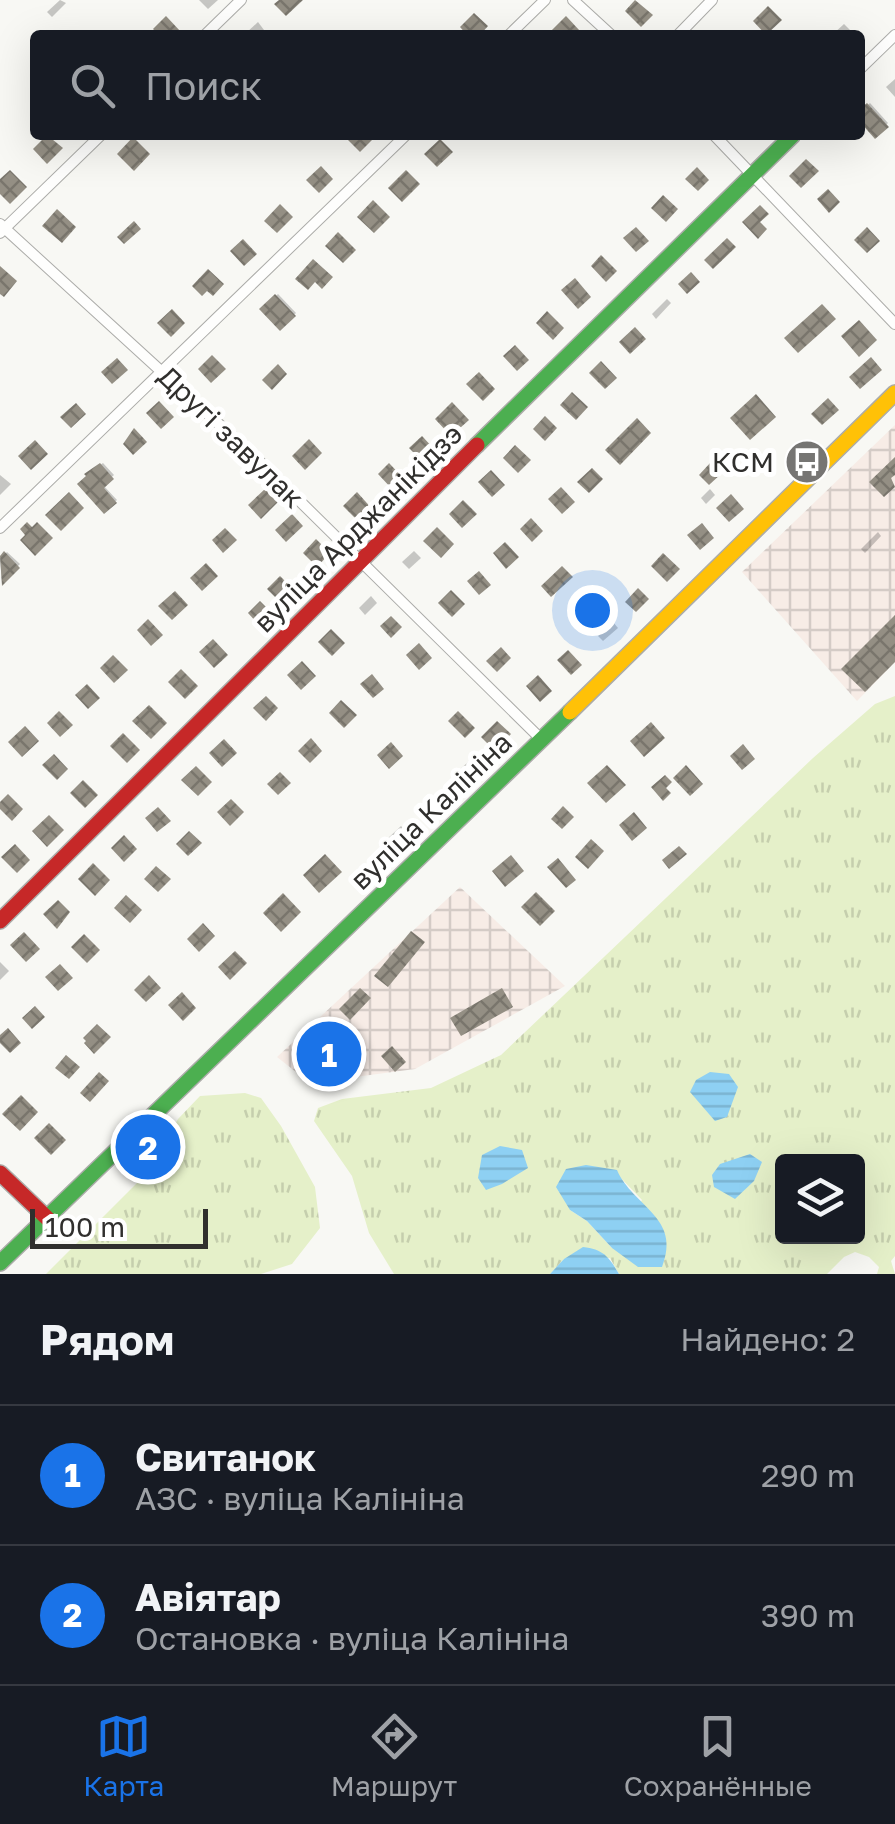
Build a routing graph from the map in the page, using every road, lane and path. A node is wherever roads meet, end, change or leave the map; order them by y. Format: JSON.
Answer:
{"nodes":[{"id":1,"x":241,"y":0,"type":"edge"},
{"id":2,"x":545,"y":0,"type":"edge"},
{"id":3,"x":574,"y":0,"type":"edge"},
{"id":4,"x":712,"y":0,"type":"edge"},
{"id":5,"x":210,"y":30,"type":"edge"},
{"id":6,"x":514,"y":30,"type":"edge"},
{"id":7,"x":605,"y":30,"type":"edge"},
{"id":8,"x":683,"y":30,"type":"edge"},
{"id":9,"x":895,"y":35,"type":"edge"},
{"id":10,"x":865,"y":65,"type":"edge"},
{"id":11,"x":97,"y":140,"type":"edge"},
{"id":12,"x":401,"y":140,"type":"edge"},
{"id":13,"x":719,"y":140,"type":"edge"},
{"id":14,"x":788,"y":140,"type":"edge"},
{"id":15,"x":753,"y":174,"type":"junction"},
{"id":16,"x":2,"y":228,"type":"edge"},
{"id":17,"x":895,"y":324,"type":"edge"},
{"id":18,"x":163,"y":372,"type":"junction"},
{"id":19,"x":895,"y":393,"type":"edge"},
{"id":20,"x":0,"y":528,"type":"edge"},
{"id":21,"x":358,"y":561,"type":"junction"},
{"id":22,"x":542,"y":740,"type":"junction"},
{"id":23,"x":0,"y":921,"type":"edge"},
{"id":24,"x":0,"y":1174,"type":"edge"},
{"id":25,"x":48,"y":1219,"type":"junction"},
{"id":26,"x":0,"y":1263,"type":"edge"}],
"edges":[{"from":1,"to":5,"type":"street"},
{"from":2,"to":6,"type":"street"},
{"from":3,"to":7,"type":"street"},
{"from":4,"to":8,"type":"street"},
{"from":9,"to":10,"type":"street"},
{"from":11,"to":16,"type":"street"},
{"from":12,"to":18,"type":"street"},
{"from":13,"to":15,"type":"street"},
{"from":14,"to":15,"type":"street","name":"вуліца Арджанікідзэ"},
{"from":15,"to":17,"type":"street"},
{"from":15,"to":21,"type":"street","name":"вуліца Арджанікідзэ"},
{"from":16,"to":18,"type":"street","name":"Другі завулак"},
{"from":18,"to":20,"type":"street"},
{"from":18,"to":21,"type":"street","name":"Другі завулак"},
{"from":19,"to":22,"type":"street","name":"вуліца Калініна"},
{"from":21,"to":22,"type":"street","name":"Другі завулак"},
{"from":21,"to":23,"type":"street","name":"вуліца Арджанікідзэ"},
{"from":22,"to":25,"type":"street","name":"вуліца Калініна"},
{"from":24,"to":25,"type":"street"},
{"from":25,"to":26,"type":"street","name":"вуліца Калініна"}]}
